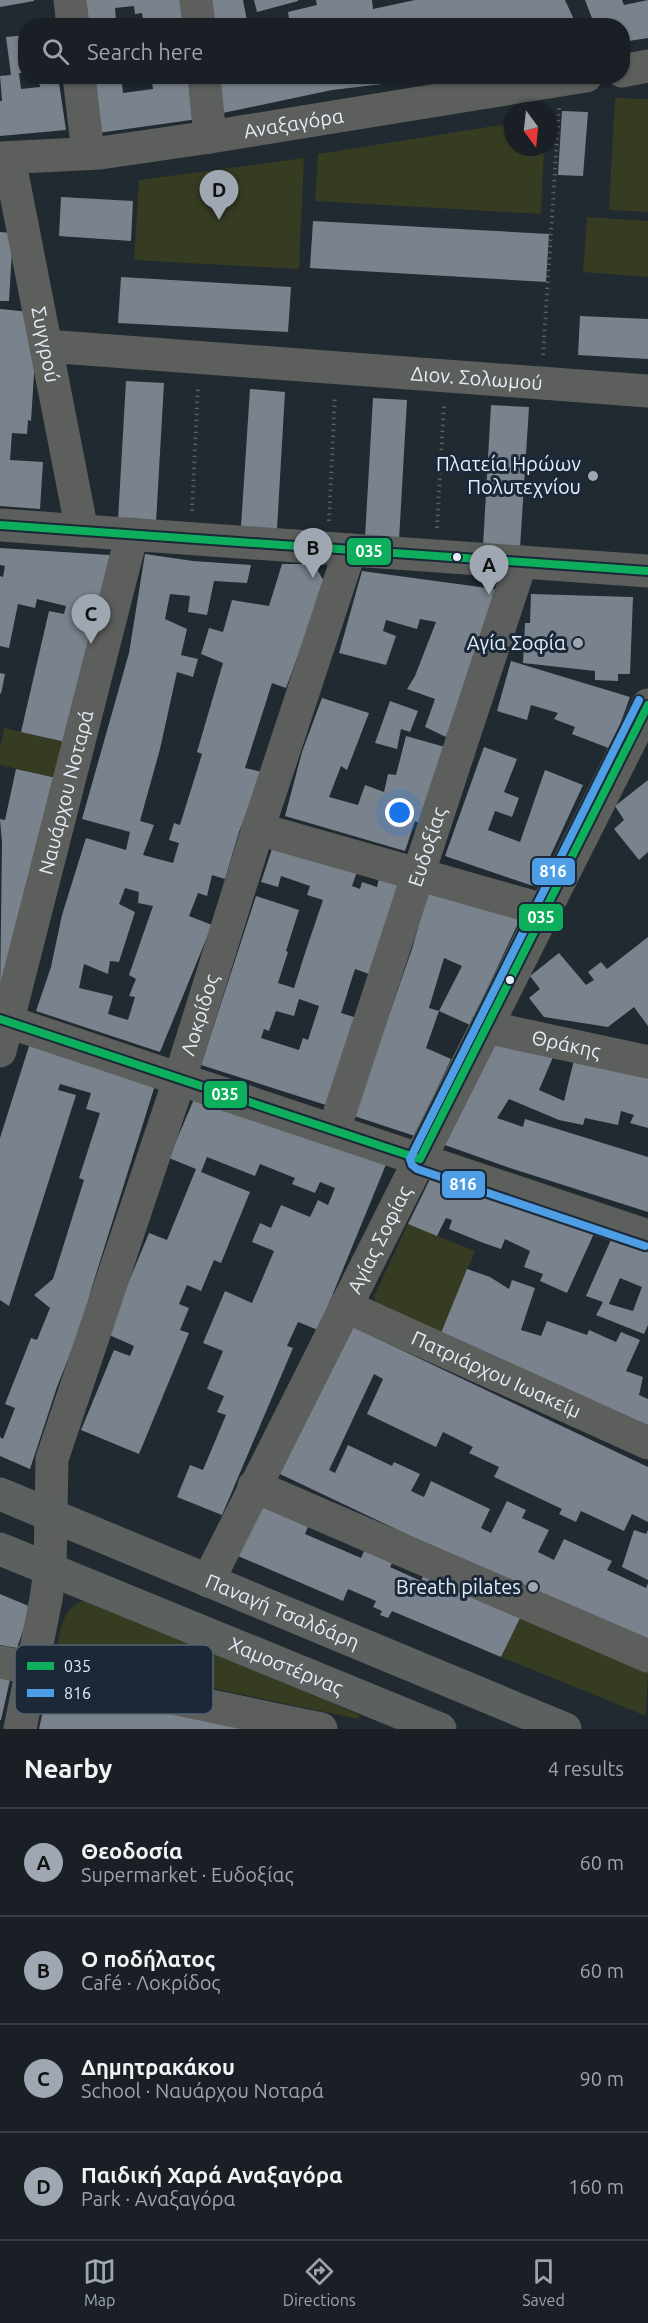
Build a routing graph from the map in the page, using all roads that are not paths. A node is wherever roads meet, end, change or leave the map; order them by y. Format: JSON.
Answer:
{"nodes":[{"id":1,"x":70,"y":0,"type":"edge"},
{"id":2,"x":196,"y":0,"type":"edge"},
{"id":3,"x":72,"y":18,"type":"edge"},
{"id":4,"x":198,"y":18,"type":"edge"},
{"id":5,"x":648,"y":66,"type":"edge"},
{"id":6,"x":630,"y":69,"type":"edge"},
{"id":7,"x":80,"y":84,"type":"edge"},
{"id":8,"x":205,"y":84,"type":"edge"},
{"id":9,"x":542,"y":84,"type":"edge"},
{"id":10,"x":210,"y":137,"type":"junction"},
{"id":11,"x":88,"y":153,"type":"junction"},
{"id":12,"x":5,"y":158,"type":"edge"},
{"id":13,"x":46,"y":346,"type":"junction"},
{"id":14,"x":648,"y":390,"type":"edge"},
{"id":15,"x":0,"y":525,"type":"edge"},
{"id":16,"x":82,"y":531,"type":"junction"},
{"id":17,"x":132,"y":534,"type":"junction"},
{"id":18,"x":339,"y":549,"type":"junction"},
{"id":19,"x":521,"y":562,"type":"junction"},
{"id":20,"x":648,"y":571,"type":"edge"},
{"id":21,"x":648,"y":705,"type":"edge"},
{"id":22,"x":258,"y":829,"type":"junction"},
{"id":23,"x":417,"y":874,"type":"junction"},
{"id":24,"x":544,"y":910,"type":"junction"},
{"id":25,"x":486,"y":1027,"type":"junction"},
{"id":26,"x":3,"y":1030,"type":"edge"},
{"id":27,"x":648,"y":1062,"type":"edge"},
{"id":28,"x":180,"y":1078,"type":"junction"},
{"id":29,"x":334,"y":1130,"type":"junction"},
{"id":30,"x":420,"y":1159,"type":"junction"},
{"id":31,"x":648,"y":1236,"type":"edge"},
{"id":32,"x":345,"y":1306,"type":"junction"},
{"id":33,"x":648,"y":1443,"type":"edge"},
{"id":34,"x":254,"y":1486,"type":"junction"},
{"id":35,"x":0,"y":1494,"type":"edge"},
{"id":36,"x":52,"y":1516,"type":"junction"},
{"id":37,"x":0,"y":1549,"type":"edge"},
{"id":38,"x":50,"y":1569,"type":"junction"},
{"id":39,"x":208,"y":1581,"type":"junction"},
{"id":40,"x":36,"y":1645,"type":"edge"},
{"id":41,"x":648,"y":1656,"type":"edge"},
{"id":42,"x":0,"y":1662,"type":"edge"},
{"id":43,"x":15,"y":1665,"type":"edge"},
{"id":44,"x":213,"y":1706,"type":"edge"},
{"id":45,"x":23,"y":1714,"type":"edge"},
{"id":46,"x":418,"y":1725,"type":"edge"},
{"id":47,"x":20,"y":1729,"type":"edge"},
{"id":48,"x":321,"y":1729,"type":"edge"},
{"id":49,"x":565,"y":1729,"type":"edge"}],
"edges":[{"from":1,"to":3,"type":"street"},
{"from":2,"to":4,"type":"street"},
{"from":5,"to":6,"type":"street"},
{"from":7,"to":11,"type":"street"},
{"from":8,"to":10,"type":"street"},
{"from":9,"to":10,"type":"street","name":"Αναξαγόρα"},
{"from":10,"to":11,"type":"street","name":"Αναξαγόρα"},
{"from":11,"to":12,"type":"street","name":"Αναξαγόρα"},
{"from":12,"to":13,"type":"street","name":"Συγγρού"},
{"from":13,"to":14,"type":"street","name":"Διον. Σολωμού"},
{"from":13,"to":16,"type":"street","name":"Συγγρού"},
{"from":15,"to":16,"type":"street"},
{"from":16,"to":17,"type":"street"},
{"from":17,"to":18,"type":"street"},
{"from":17,"to":26,"type":"street","name":"Ναυάρχου Νοταρά"},
{"from":18,"to":19,"type":"street"},
{"from":18,"to":22,"type":"street","name":"Λοκρίδος"},
{"from":19,"to":20,"type":"street"},
{"from":19,"to":23,"type":"street","name":"Ευδοξίας"},
{"from":21,"to":24,"type":"street","name":"Αγίας Σοφίας"},
{"from":22,"to":23,"type":"street"},
{"from":22,"to":28,"type":"street","name":"Λοκρίδος"},
{"from":23,"to":24,"type":"street"},
{"from":23,"to":29,"type":"street","name":"Ευδοξίας"},
{"from":24,"to":25,"type":"street","name":"Αγίας Σοφίας"},
{"from":25,"to":27,"type":"street","name":"Θράκης"},
{"from":25,"to":30,"type":"street","name":"Αγίας Σοφίας"},
{"from":26,"to":28,"type":"street"},
{"from":28,"to":29,"type":"street"},
{"from":28,"to":36,"type":"street","name":"Λοκρίδος"},
{"from":29,"to":30,"type":"street"},
{"from":30,"to":31,"type":"street"},
{"from":30,"to":32,"type":"street","name":"Αγίας Σοφίας"},
{"from":32,"to":33,"type":"street","name":"Πατριάρχου Ιωακείμ"},
{"from":32,"to":34,"type":"street","name":"Αγίας Σοφίας"},
{"from":34,"to":39,"type":"street","name":"Αγίας Σοφίας"},
{"from":34,"to":41,"type":"street"},
{"from":35,"to":36,"type":"main road","name":"Παναγή Τσαλδάρη"},
{"from":36,"to":38,"type":"street","name":"Λοκρίδος"},
{"from":36,"to":39,"type":"main road","name":"Παναγή Τσαλδάρη"},
{"from":37,"to":38,"type":"main road","name":"Χαμοστέρνας"},
{"from":38,"to":40,"type":"street","name":"Λοκρίδος"},
{"from":38,"to":46,"type":"main road","name":"Χαμοστέρνας"},
{"from":39,"to":49,"type":"main road","name":"Παναγή Τσαλδάρη"},
{"from":42,"to":43,"type":"street"},
{"from":44,"to":48,"type":"street"},
{"from":45,"to":47,"type":"street","name":"Λοκρίδος"}]}
